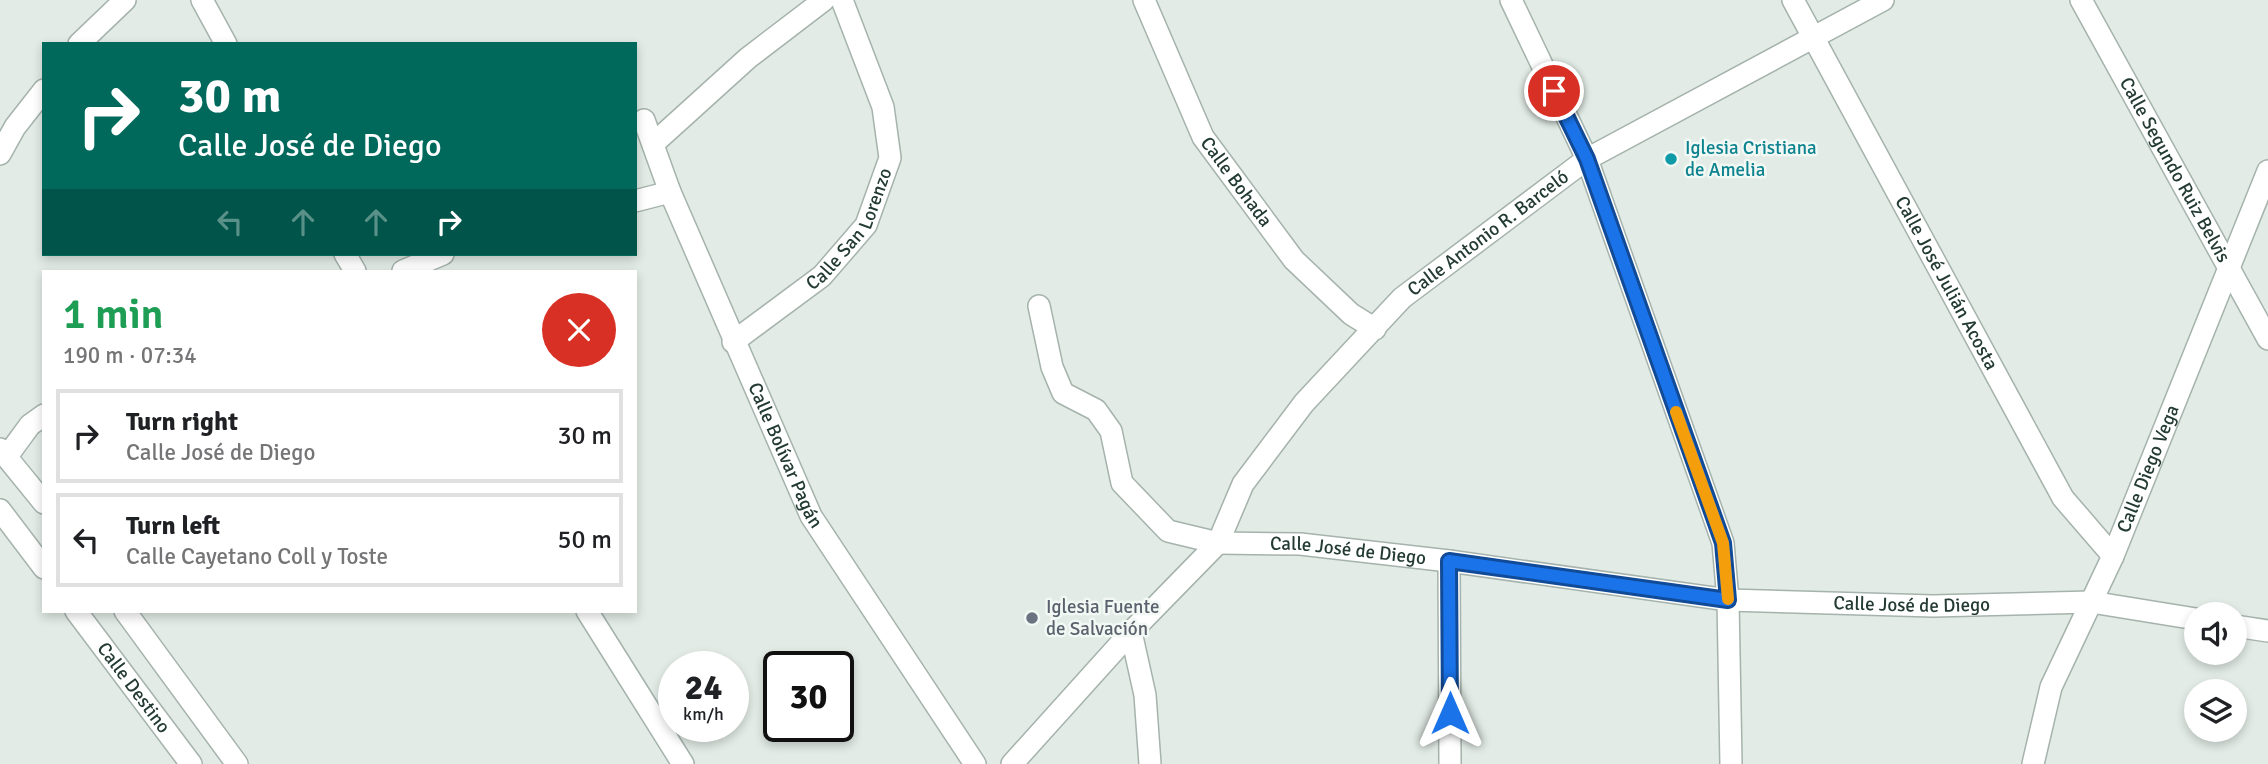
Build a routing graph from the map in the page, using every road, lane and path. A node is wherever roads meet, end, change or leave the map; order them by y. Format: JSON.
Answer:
{"nodes":[{"id":1,"x":125,"y":0,"type":"edge"},
{"id":2,"x":202,"y":0,"type":"edge"},
{"id":3,"x":824,"y":0,"type":"edge"},
{"id":4,"x":842,"y":0,"type":"edge"},
{"id":5,"x":1143,"y":0,"type":"edge"},
{"id":6,"x":1511,"y":0,"type":"edge"},
{"id":7,"x":1793,"y":0,"type":"edge"},
{"id":8,"x":1883,"y":0,"type":"edge"},
{"id":9,"x":2081,"y":0,"type":"edge"},
{"id":10,"x":1813,"y":39,"type":"junction"},
{"id":11,"x":81,"y":42,"type":"edge"},
{"id":12,"x":225,"y":42,"type":"edge"},
{"id":13,"x":42,"y":93,"type":"edge"},
{"id":14,"x":644,"y":120,"type":"dead end"},
{"id":15,"x":653,"y":144,"type":"junction"},
{"id":16,"x":0,"y":154,"type":"edge"},
{"id":17,"x":1587,"y":159,"type":"junction"},
{"id":18,"x":2268,"y":171,"type":"edge"},
{"id":19,"x":670,"y":192,"type":"junction"},
{"id":20,"x":637,"y":200,"type":"edge"},
{"id":21,"x":438,"y":256,"type":"edge"},
{"id":22,"x":2230,"y":268,"type":"junction"},
{"id":23,"x":405,"y":270,"type":"edge"},
{"id":24,"x":1039,"y":306,"type":"dead end"},
{"id":25,"x":1375,"y":329,"type":"junction"},
{"id":26,"x":2268,"y":339,"type":"edge"},
{"id":27,"x":733,"y":342,"type":"junction"},
{"id":28,"x":42,"y":416,"type":"edge"},
{"id":29,"x":4,"y":452,"type":"edge"},
{"id":30,"x":42,"y":500,"type":"edge"},
{"id":31,"x":0,"y":510,"type":"edge"},
{"id":32,"x":1218,"y":543,"type":"junction"},
{"id":33,"x":2113,"y":556,"type":"junction"},
{"id":34,"x":1449,"y":561,"type":"junction"},
{"id":35,"x":42,"y":565,"type":"edge"},
{"id":36,"x":1728,"y":600,"type":"junction"},
{"id":37,"x":2091,"y":602,"type":"junction"},
{"id":38,"x":78,"y":613,"type":"edge"},
{"id":39,"x":126,"y":613,"type":"edge"},
{"id":40,"x":588,"y":613,"type":"edge"},
{"id":41,"x":2184,"y":618,"type":"edge"},
{"id":42,"x":2247,"y":628,"type":"edge"},
{"id":43,"x":2268,"y":631,"type":"edge"},
{"id":44,"x":1130,"y":632,"type":"junction"},
{"id":45,"x":191,"y":764,"type":"edge"},
{"id":46,"x":237,"y":764,"type":"edge"},
{"id":47,"x":683,"y":764,"type":"edge"},
{"id":48,"x":975,"y":764,"type":"edge"},
{"id":49,"x":1012,"y":764,"type":"edge"},
{"id":50,"x":1150,"y":764,"type":"edge"},
{"id":51,"x":1450,"y":764,"type":"edge"},
{"id":52,"x":1731,"y":764,"type":"edge"},
{"id":53,"x":2033,"y":764,"type":"edge"}],
"edges":[{"from":1,"to":11,"type":"street"},
{"from":2,"to":12,"type":"street"},
{"from":3,"to":15,"type":"street"},
{"from":4,"to":27,"type":"street","name":"Calle San Lorenzo"},
{"from":5,"to":25,"type":"street","name":"Calle Bohada"},
{"from":6,"to":17,"type":"street"},
{"from":7,"to":10,"type":"street","name":"Calle José Julián Acosta"},
{"from":8,"to":10,"type":"street","name":"Calle Antonio R. Barceló"},
{"from":9,"to":22,"type":"street","name":"Calle Segundo Ruiz Belvis"},
{"from":10,"to":17,"type":"street","name":"Calle Antonio R. Barceló"},
{"from":10,"to":33,"type":"street","name":"Calle José Julián Acosta"},
{"from":13,"to":16,"type":"street"},
{"from":14,"to":15,"type":"street","name":"Calle Bolívar Pagán"},
{"from":15,"to":19,"type":"street","name":"Calle Bolívar Pagán"},
{"from":17,"to":25,"type":"street","name":"Calle Antonio R. Barceló"},
{"from":17,"to":36,"type":"street"},
{"from":18,"to":22,"type":"street","name":"Calle Diego Vega"},
{"from":19,"to":20,"type":"street"},
{"from":19,"to":27,"type":"street","name":"Calle Bolívar Pagán"},
{"from":21,"to":23,"type":"street"},
{"from":22,"to":26,"type":"street","name":"Calle Segundo Ruiz Belvis"},
{"from":22,"to":33,"type":"street","name":"Calle Diego Vega"},
{"from":24,"to":32,"type":"street","name":"Calle José de Diego"},
{"from":25,"to":32,"type":"street","name":"Calle Antonio R. Barceló"},
{"from":27,"to":48,"type":"street","name":"Calle Bolívar Pagán"},
{"from":28,"to":29,"type":"street"},
{"from":29,"to":30,"type":"street"},
{"from":31,"to":35,"type":"street"},
{"from":32,"to":34,"type":"street","name":"Calle José de Diego"},
{"from":32,"to":44,"type":"street"},
{"from":33,"to":37,"type":"street","name":"Calle Diego Vega"},
{"from":34,"to":36,"type":"street","name":"Calle José de Diego"},
{"from":34,"to":51,"type":"street"},
{"from":36,"to":37,"type":"street","name":"Calle José de Diego"},
{"from":36,"to":52,"type":"street"},
{"from":37,"to":41,"type":"street","name":"Calle José de Diego"},
{"from":37,"to":53,"type":"street","name":"Calle Diego Vega"},
{"from":38,"to":45,"type":"street","name":"Calle Destino"},
{"from":39,"to":46,"type":"street","name":"Calle Destino"},
{"from":40,"to":47,"type":"street"},
{"from":42,"to":43,"type":"street"},
{"from":44,"to":49,"type":"street"},
{"from":44,"to":50,"type":"street"}]}
